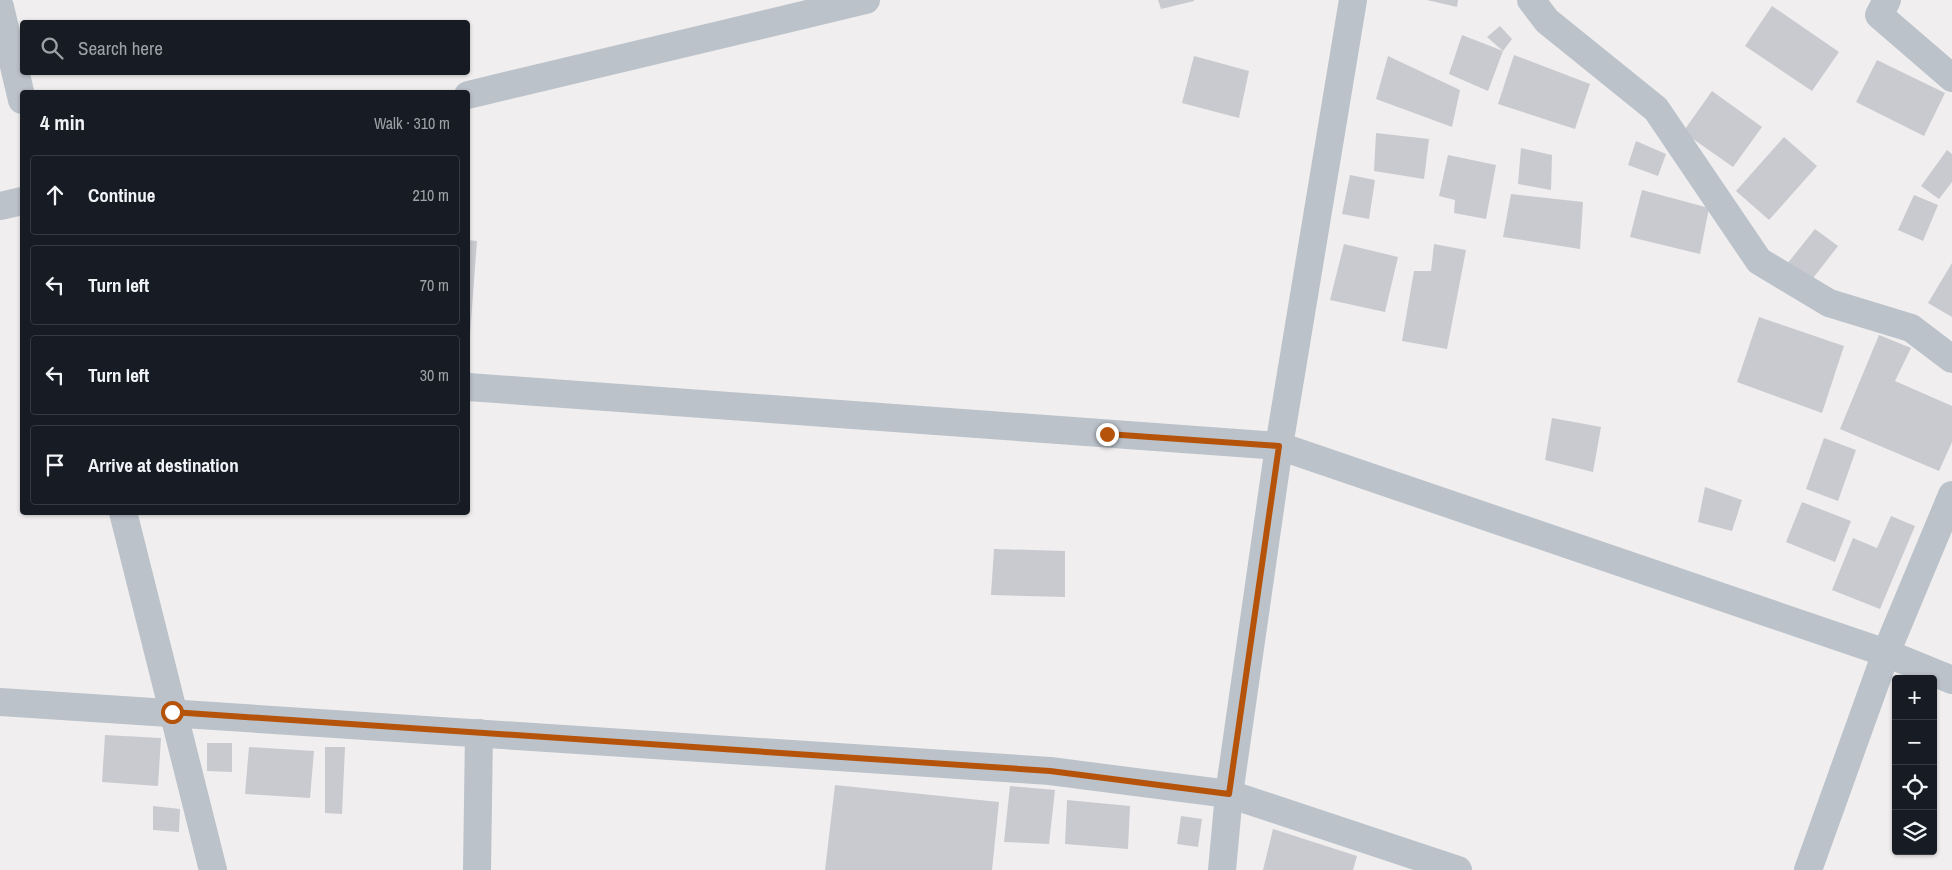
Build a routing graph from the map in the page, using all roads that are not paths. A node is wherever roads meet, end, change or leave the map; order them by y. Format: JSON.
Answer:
{"nodes":[{"id":1,"x":866,"y":0,"type":"edge"},
{"id":2,"x":1352,"y":0,"type":"edge"},
{"id":3,"x":1531,"y":0,"type":"edge"},
{"id":4,"x":1887,"y":0,"type":"edge"},
{"id":5,"x":0,"y":7,"type":"edge"},
{"id":6,"x":1952,"y":78,"type":"edge"},
{"id":7,"x":20,"y":92,"type":"edge"},
{"id":8,"x":470,"y":95,"type":"edge"},
{"id":9,"x":20,"y":201,"type":"edge"},
{"id":10,"x":0,"y":206,"type":"edge"},
{"id":11,"x":1952,"y":359,"type":"edge"},
{"id":12,"x":470,"y":387,"type":"edge"},
{"id":13,"x":1279,"y":446,"type":"junction"},
{"id":14,"x":1952,"y":495,"type":"edge"},
{"id":15,"x":124,"y":515,"type":"edge"},
{"id":16,"x":1886,"y":653,"type":"junction"},
{"id":17,"x":1952,"y":680,"type":"edge"},
{"id":18,"x":0,"y":702,"type":"edge"},
{"id":19,"x":172,"y":712,"type":"junction"},
{"id":20,"x":479,"y":733,"type":"junction"},
{"id":21,"x":1229,"y":794,"type":"junction"},
{"id":22,"x":213,"y":870,"type":"edge"},
{"id":23,"x":477,"y":870,"type":"edge"},
{"id":24,"x":1222,"y":870,"type":"edge"},
{"id":25,"x":1458,"y":870,"type":"edge"},
{"id":26,"x":1808,"y":870,"type":"edge"}],
"edges":[{"from":1,"to":8,"type":"street"},
{"from":2,"to":13,"type":"street"},
{"from":3,"to":11,"type":"street"},
{"from":4,"to":6,"type":"street"},
{"from":5,"to":7,"type":"street"},
{"from":9,"to":10,"type":"street"},
{"from":12,"to":13,"type":"street"},
{"from":13,"to":16,"type":"street"},
{"from":13,"to":21,"type":"street"},
{"from":14,"to":16,"type":"street"},
{"from":15,"to":19,"type":"street"},
{"from":16,"to":17,"type":"street"},
{"from":16,"to":26,"type":"street"},
{"from":18,"to":19,"type":"street"},
{"from":19,"to":20,"type":"street"},
{"from":19,"to":22,"type":"street"},
{"from":20,"to":21,"type":"street"},
{"from":20,"to":23,"type":"street"},
{"from":21,"to":24,"type":"street"},
{"from":21,"to":25,"type":"street"}]}
